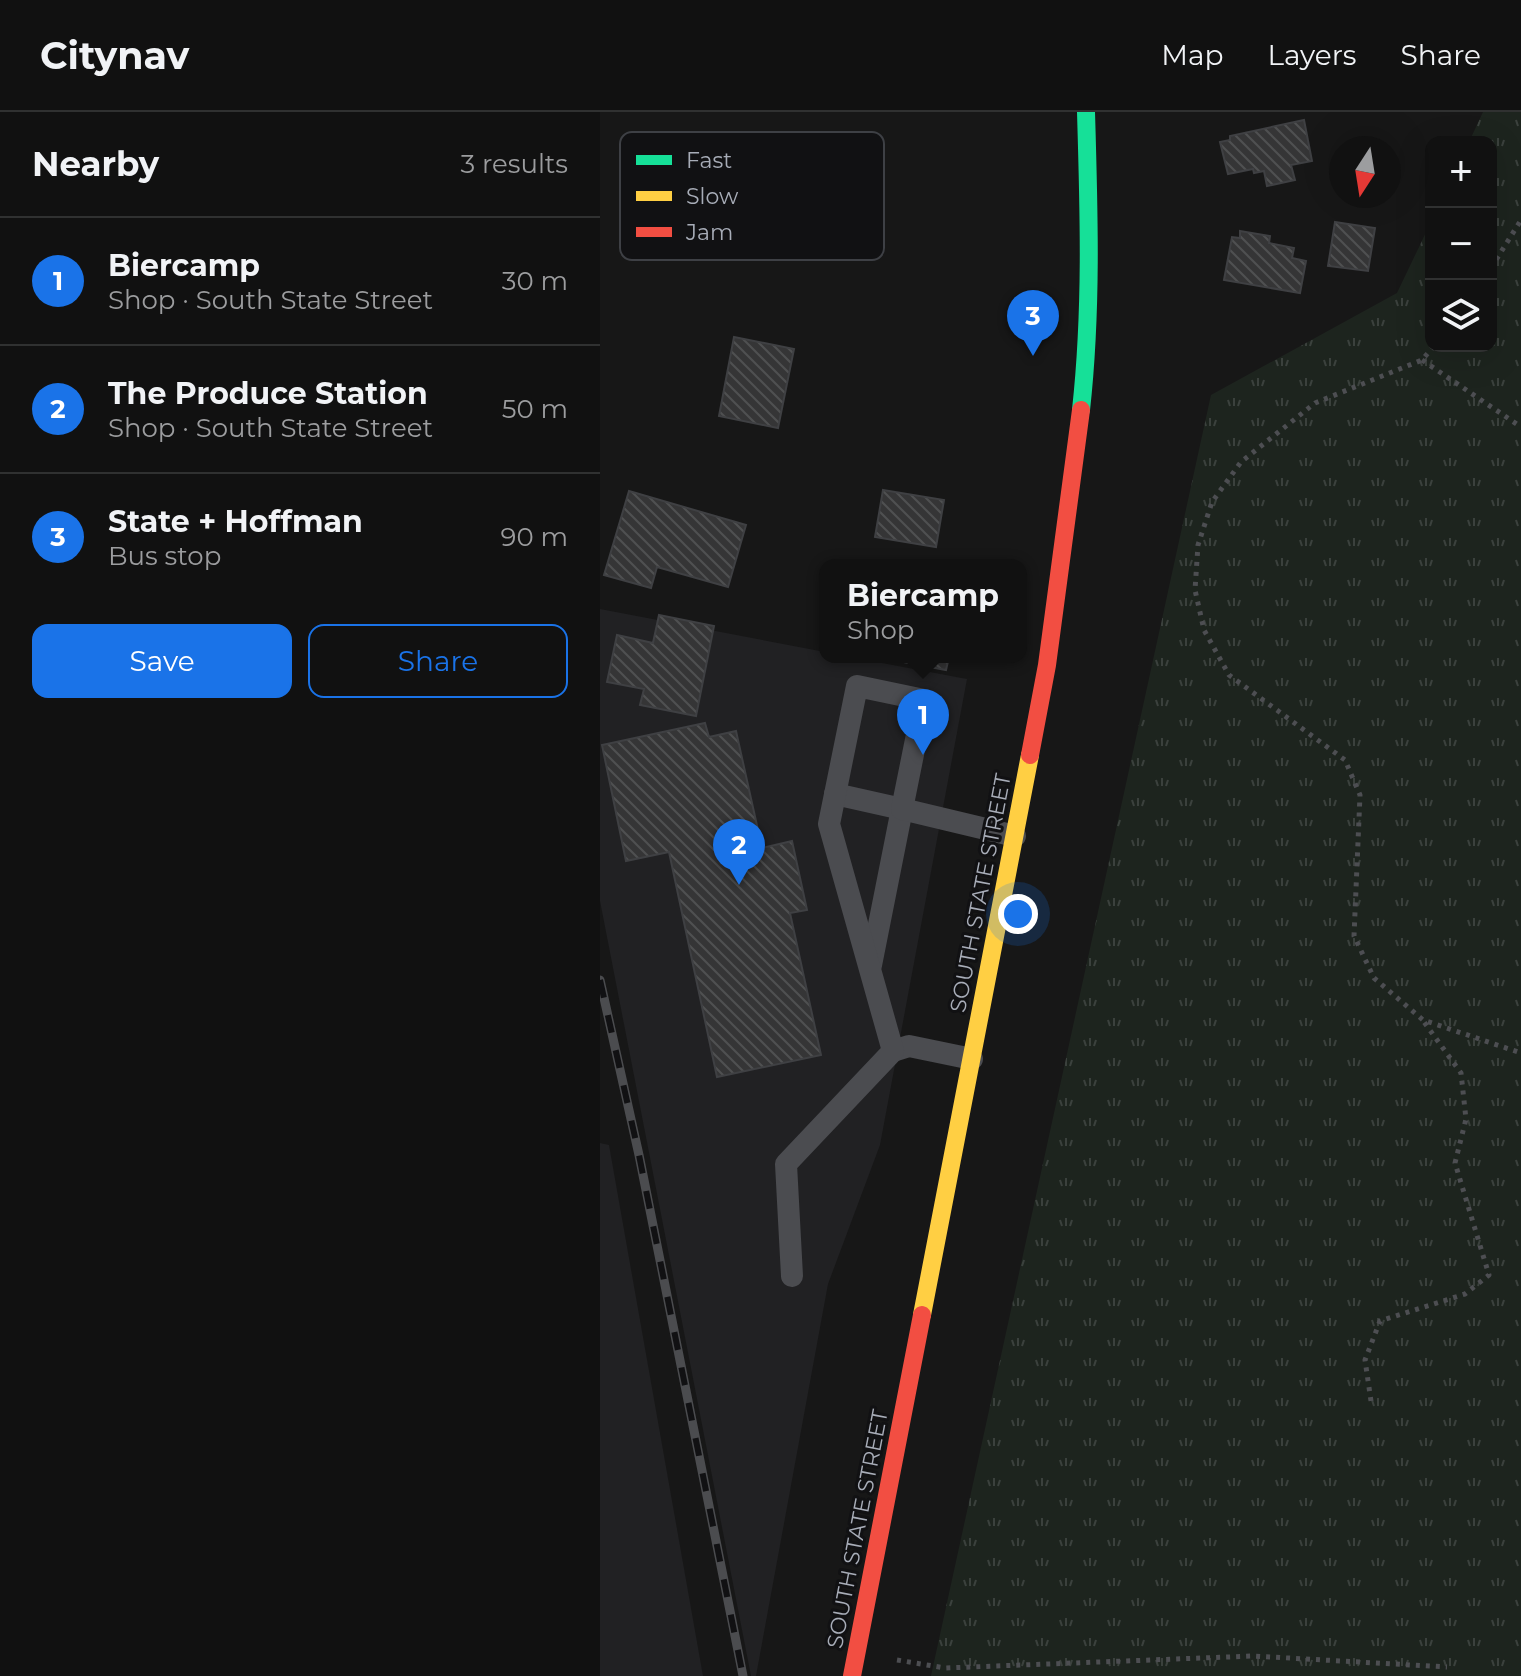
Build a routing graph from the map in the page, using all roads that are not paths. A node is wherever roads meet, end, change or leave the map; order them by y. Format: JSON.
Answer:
{"nodes":[{"id":1,"x":1086,"y":112,"type":"edge"},
{"id":2,"x":835,"y":794,"type":"junction"},
{"id":3,"x":902,"y":809,"type":"junction"},
{"id":4,"x":1015,"y":836,"type":"junction"},
{"id":5,"x":870,"y":970,"type":"junction"},
{"id":6,"x":893,"y":1051,"type":"junction"},
{"id":7,"x":972,"y":1059,"type":"junction"},
{"id":8,"x":792,"y":1276,"type":"dead end"},
{"id":9,"x":852,"y":1676,"type":"edge"}],
"edges":[{"from":1,"to":4,"type":"main road","name":"SOUTH STATE STREET"},
{"from":2,"to":3,"type":"lane"},
{"from":2,"to":3,"type":"lane"},
{"from":2,"to":5,"type":"lane"},
{"from":3,"to":4,"type":"lane"},
{"from":3,"to":5,"type":"lane"},
{"from":4,"to":7,"type":"main road","name":"SOUTH STATE STREET"},
{"from":5,"to":6,"type":"lane"},
{"from":6,"to":7,"type":"lane"},
{"from":6,"to":8,"type":"lane"},
{"from":7,"to":9,"type":"main road","name":"SOUTH STATE STREET"}]}
